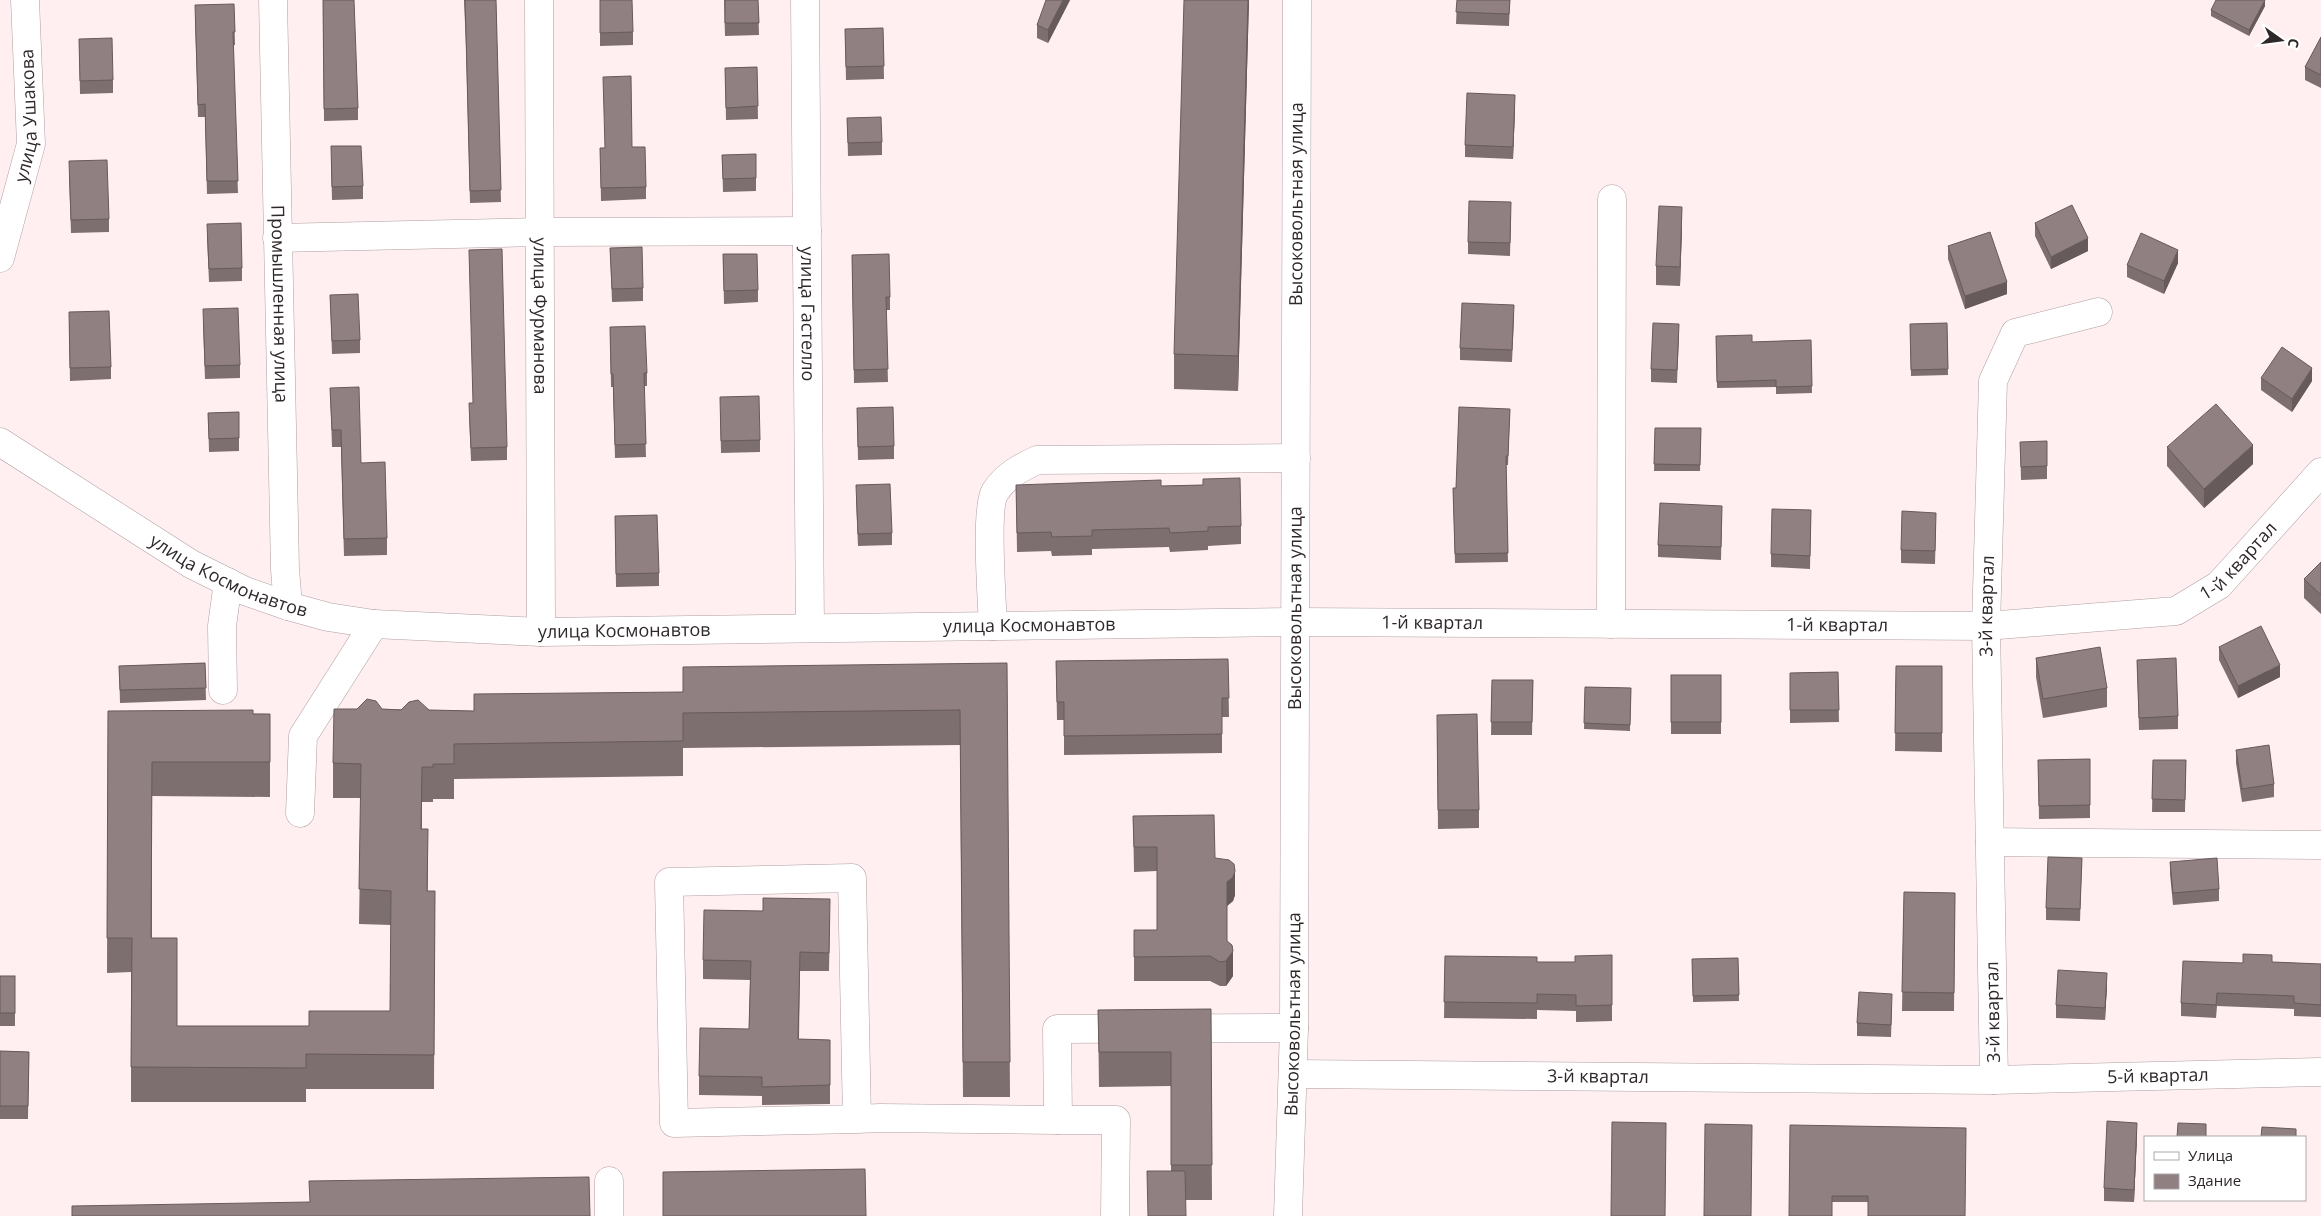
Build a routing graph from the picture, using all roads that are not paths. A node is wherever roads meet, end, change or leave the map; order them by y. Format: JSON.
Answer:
{"nodes":[{"id":1,"x":25,"y":0,"type":"edge"},
{"id":2,"x":273,"y":0,"type":"edge"},
{"id":3,"x":539,"y":0,"type":"edge"},
{"id":4,"x":805,"y":0,"type":"edge"},
{"id":5,"x":1297,"y":0,"type":"edge"},
{"id":6,"x":1612,"y":199,"type":"dead end"},
{"id":7,"x":807,"y":231,"type":"junction"},
{"id":8,"x":540,"y":232,"type":"junction"},
{"id":9,"x":277,"y":238,"type":"junction"},
{"id":10,"x":1,"y":246,"type":"edge"},
{"id":11,"x":2098,"y":312,"type":"dead end"},
{"id":12,"x":0,"y":442,"type":"edge"},
{"id":13,"x":1296,"y":458,"type":"junction"},
{"id":14,"x":2320,"y":476,"type":"edge"},
{"id":15,"x":228,"y":582,"type":"junction"},
{"id":16,"x":288,"y":606,"type":"junction"},
{"id":17,"x":1296,"y":622,"type":"junction"},
{"id":18,"x":374,"y":624,"type":"junction"},
{"id":19,"x":1612,"y":624,"type":"junction"},
{"id":20,"x":993,"y":626,"type":"junction"},
{"id":21,"x":1986,"y":626,"type":"junction"},
{"id":22,"x":810,"y":628,"type":"junction"},
{"id":23,"x":541,"y":632,"type":"junction"},
{"id":24,"x":223,"y":690,"type":"dead end"},
{"id":25,"x":300,"y":813,"type":"dead end"},
{"id":26,"x":1990,"y":842,"type":"junction"},
{"id":27,"x":2321,"y":845,"type":"edge"},
{"id":28,"x":1294,"y":1028,"type":"junction"},
{"id":29,"x":2321,"y":1072,"type":"edge"},
{"id":30,"x":1293,"y":1074,"type":"junction"},
{"id":31,"x":1994,"y":1080,"type":"junction"},
{"id":32,"x":857,"y":1119,"type":"junction"},
{"id":33,"x":1058,"y":1120,"type":"junction"},
{"id":34,"x":609,"y":1181,"type":"dead end"},
{"id":35,"x":609,"y":1216,"type":"edge"},
{"id":36,"x":1115,"y":1216,"type":"edge"},
{"id":37,"x":1288,"y":1216,"type":"edge"}],
"edges":[{"from":1,"to":10,"type":"street","name":"улица Ушакова"},
{"from":2,"to":9,"type":"street","name":"Промышленная улица"},
{"from":3,"to":8,"type":"street","name":"улица Фурманова"},
{"from":4,"to":7,"type":"street","name":"улица Гастелло"},
{"from":5,"to":13,"type":"street","name":"Высоковольтная улица"},
{"from":6,"to":19,"type":"street"},
{"from":7,"to":8,"type":"street"},
{"from":7,"to":22,"type":"street","name":"улица Гастелло"},
{"from":8,"to":9,"type":"street"},
{"from":8,"to":23,"type":"street","name":"улица Фурманова"},
{"from":9,"to":16,"type":"street","name":"Промышленная улица"},
{"from":11,"to":21,"type":"street","name":"3-й квартал"},
{"from":12,"to":15,"type":"street","name":"улица Космонавтов"},
{"from":13,"to":17,"type":"street","name":"Высоковольтная улица"},
{"from":13,"to":20,"type":"street"},
{"from":14,"to":21,"type":"street","name":"1-й квартал"},
{"from":15,"to":16,"type":"street","name":"улица Космонавтов"},
{"from":15,"to":24,"type":"street"},
{"from":16,"to":18,"type":"street","name":"улица Космонавтов"},
{"from":17,"to":19,"type":"street","name":"1-й квартал"},
{"from":17,"to":20,"type":"street","name":"улица Космонавтов"},
{"from":17,"to":28,"type":"street","name":"Высоковольтная улица"},
{"from":18,"to":23,"type":"street","name":"улица Космонавтов"},
{"from":18,"to":25,"type":"street"},
{"from":19,"to":21,"type":"street","name":"1-й квартал"},
{"from":20,"to":22,"type":"street","name":"улица Космонавтов"},
{"from":21,"to":26,"type":"street","name":"3-й квартал"},
{"from":22,"to":23,"type":"street","name":"улица Космонавтов"},
{"from":26,"to":27,"type":"street"},
{"from":26,"to":31,"type":"street","name":"3-й квартал"},
{"from":28,"to":30,"type":"street","name":"Высоковольтная улица"},
{"from":28,"to":33,"type":"street"},
{"from":29,"to":31,"type":"street","name":"5-й квартал"},
{"from":30,"to":31,"type":"street","name":"3-й квартал"},
{"from":30,"to":37,"type":"street","name":"Высоковольтная улица"},
{"from":32,"to":32,"type":"street"},
{"from":32,"to":33,"type":"street"},
{"from":33,"to":36,"type":"street"},
{"from":34,"to":35,"type":"street"}]}
